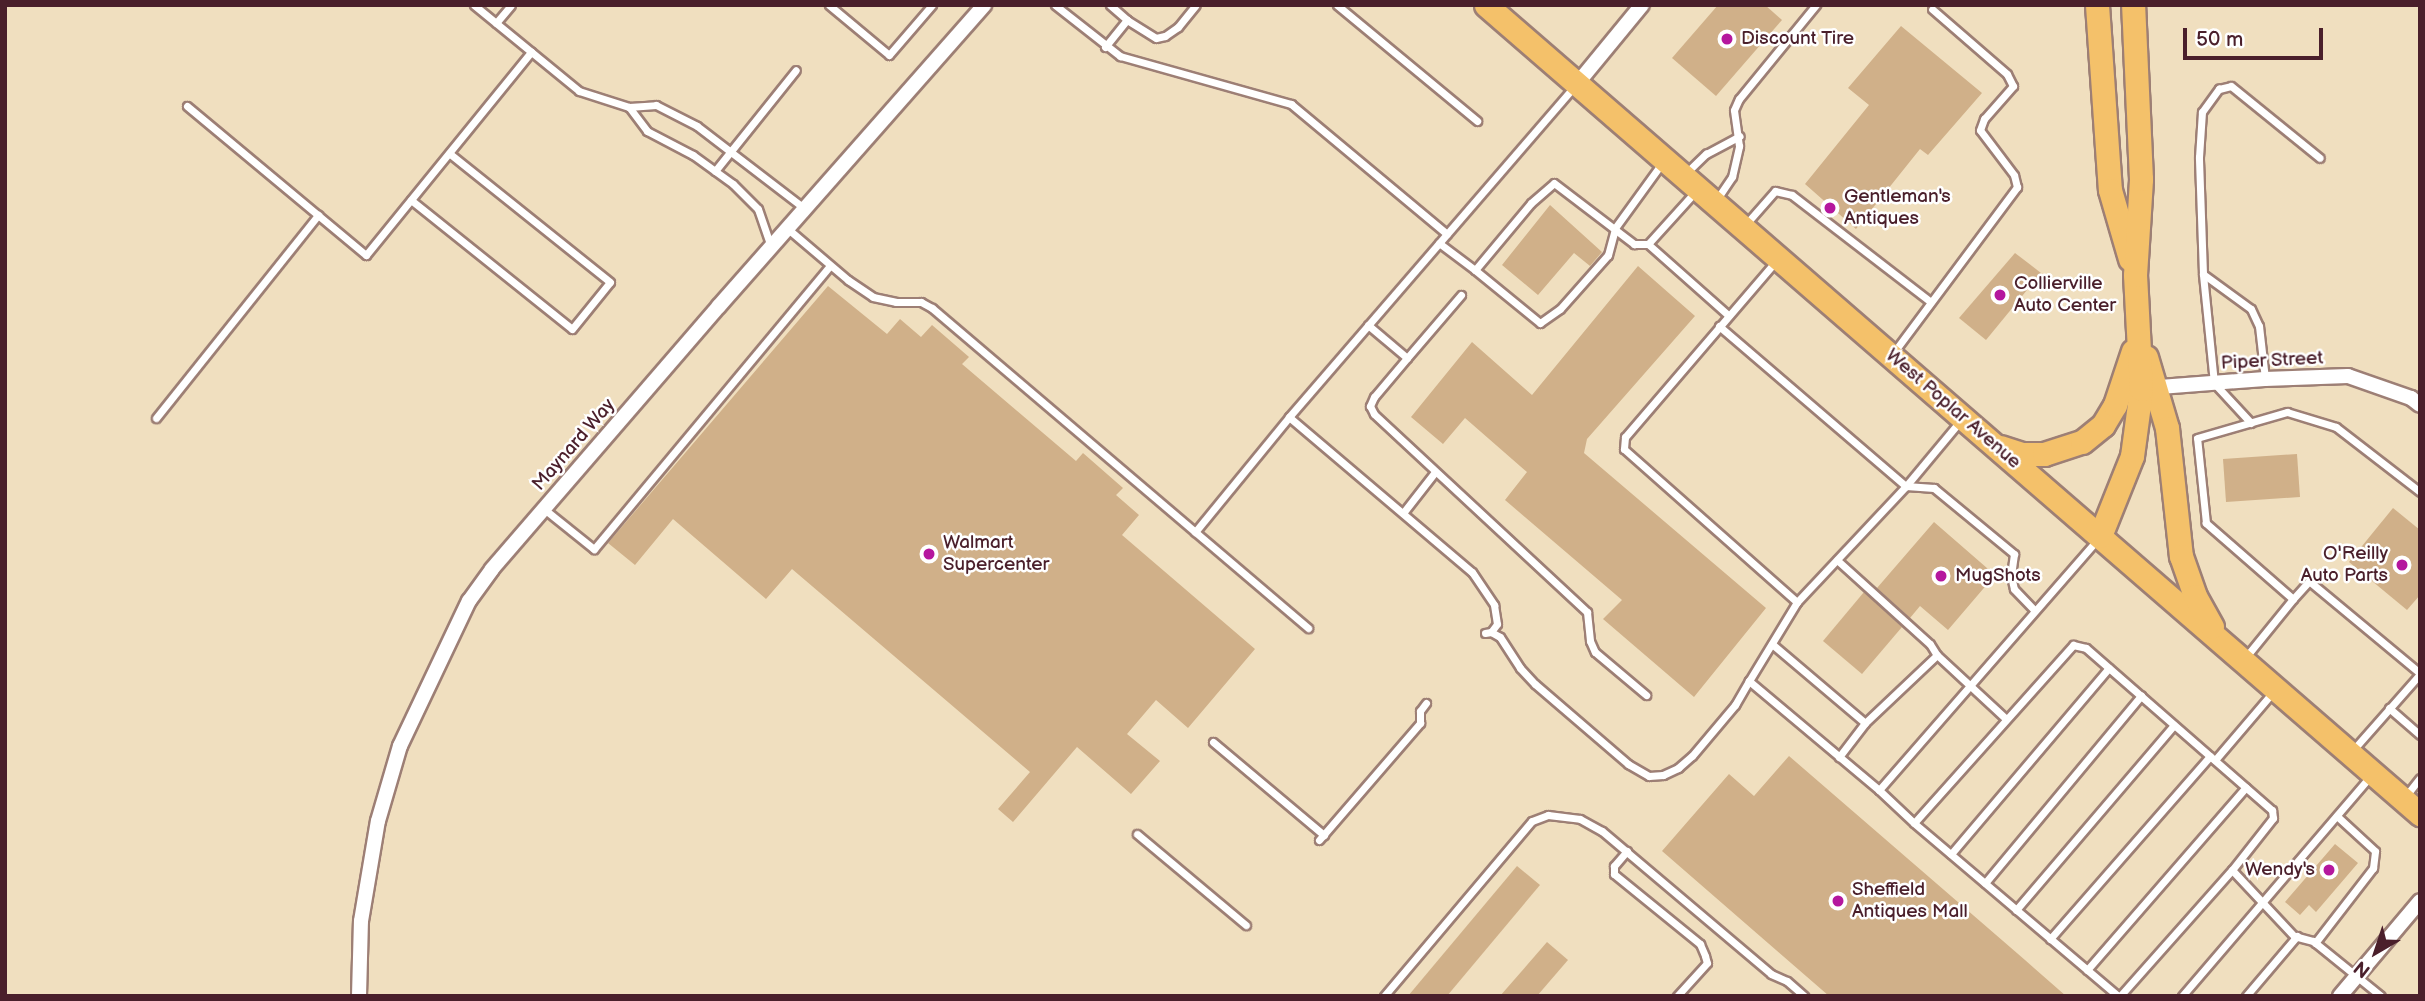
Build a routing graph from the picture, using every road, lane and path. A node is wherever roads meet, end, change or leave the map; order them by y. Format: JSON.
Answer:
{"nodes":[{"id":1,"x":474,"y":5,"type":"edge"},
{"id":2,"x":511,"y":5,"type":"edge"},
{"id":3,"x":829,"y":5,"type":"edge"},
{"id":4,"x":932,"y":5,"type":"edge"},
{"id":5,"x":984,"y":5,"type":"edge"},
{"id":6,"x":1055,"y":5,"type":"edge"},
{"id":7,"x":1110,"y":5,"type":"edge"},
{"id":8,"x":1196,"y":5,"type":"edge"},
{"id":9,"x":1337,"y":5,"type":"edge"},
{"id":10,"x":1486,"y":5,"type":"edge"},
{"id":11,"x":1642,"y":5,"type":"edge"},
{"id":12,"x":1816,"y":5,"type":"edge"},
{"id":13,"x":2097,"y":5,"type":"edge"},
{"id":14,"x":2133,"y":5,"type":"edge"},
{"id":15,"x":1932,"y":9,"type":"dead end"},
{"id":16,"x":1126,"y":20,"type":"junction"},
{"id":17,"x":496,"y":23,"type":"junction"},
{"id":18,"x":1105,"y":47,"type":"junction"},
{"id":19,"x":531,"y":52,"type":"junction"},
{"id":20,"x":796,"y":70,"type":"dead end"},
{"id":21,"x":1577,"y":84,"type":"junction"},
{"id":22,"x":187,"y":106,"type":"dead end"},
{"id":23,"x":629,"y":107,"type":"junction"},
{"id":24,"x":1477,"y":121,"type":"dead end"},
{"id":25,"x":1740,"y":136,"type":"junction"},
{"id":26,"x":732,"y":151,"type":"junction"},
{"id":27,"x":449,"y":153,"type":"junction"},
{"id":28,"x":2320,"y":158,"type":"dead end"},
{"id":29,"x":1664,"y":160,"type":"junction"},
{"id":30,"x":715,"y":171,"type":"junction"},
{"id":31,"x":1698,"y":189,"type":"junction"},
{"id":32,"x":411,"y":200,"type":"junction"},
{"id":33,"x":805,"y":209,"type":"junction"},
{"id":34,"x":318,"y":215,"type":"junction"},
{"id":35,"x":1615,"y":228,"type":"junction"},
{"id":36,"x":1743,"y":228,"type":"junction"},
{"id":37,"x":788,"y":229,"type":"junction"},
{"id":38,"x":1447,"y":234,"type":"junction"},
{"id":39,"x":1439,"y":243,"type":"junction"},
{"id":40,"x":1648,"y":244,"type":"junction"},
{"id":41,"x":771,"y":247,"type":"junction"},
{"id":42,"x":1778,"y":258,"type":"junction"},
{"id":43,"x":830,"y":266,"type":"junction"},
{"id":44,"x":1475,"y":270,"type":"junction"},
{"id":45,"x":2203,"y":274,"type":"junction"},
{"id":46,"x":2135,"y":275,"type":"junction"},
{"id":47,"x":1461,"y":295,"type":"dead end"},
{"id":48,"x":1931,"y":302,"type":"junction"},
{"id":49,"x":1729,"y":316,"type":"junction"},
{"id":50,"x":1368,"y":325,"type":"junction"},
{"id":51,"x":1719,"y":326,"type":"junction"},
{"id":52,"x":1891,"y":356,"type":"junction"},
{"id":53,"x":1407,"y":358,"type":"junction"},
{"id":54,"x":2265,"y":379,"type":"junction"},
{"id":55,"x":2214,"y":383,"type":"junction"},
{"id":56,"x":2139,"y":389,"type":"junction"},
{"id":57,"x":2420,"y":405,"type":"edge"},
{"id":58,"x":1289,"y":417,"type":"junction"},
{"id":59,"x":156,"y":418,"type":"dead end"},
{"id":60,"x":1963,"y":418,"type":"junction"},
{"id":61,"x":2251,"y":423,"type":"junction"},
{"id":62,"x":1995,"y":445,"type":"junction"},
{"id":63,"x":1435,"y":472,"type":"junction"},
{"id":64,"x":1906,"y":486,"type":"junction"},
{"id":65,"x":2420,"y":492,"type":"edge"},
{"id":66,"x":544,"y":509,"type":"junction"},
{"id":67,"x":1403,"y":513,"type":"junction"},
{"id":68,"x":1195,"y":532,"type":"junction"},
{"id":69,"x":2100,"y":536,"type":"junction"},
{"id":70,"x":1837,"y":560,"type":"junction"},
{"id":71,"x":2293,"y":599,"type":"junction"},
{"id":72,"x":1797,"y":602,"type":"junction"},
{"id":73,"x":2035,"y":611,"type":"junction"},
{"id":74,"x":1497,"y":624,"type":"junction"},
{"id":75,"x":1308,"y":628,"type":"dead end"},
{"id":76,"x":1500,"y":637,"type":"junction"},
{"id":77,"x":2219,"y":639,"type":"junction"},
{"id":78,"x":1772,"y":644,"type":"junction"},
{"id":79,"x":1937,"y":655,"type":"junction"},
{"id":80,"x":2243,"y":660,"type":"junction"},
{"id":81,"x":2109,"y":668,"type":"junction"},
{"id":82,"x":2420,"y":674,"type":"edge"},
{"id":83,"x":1749,"y":681,"type":"junction"},
{"id":84,"x":1972,"y":686,"type":"junction"},
{"id":85,"x":2276,"y":689,"type":"junction"},
{"id":86,"x":1646,"y":695,"type":"dead end"},
{"id":87,"x":2141,"y":696,"type":"junction"},
{"id":88,"x":1426,"y":703,"type":"dead end"},
{"id":89,"x":2389,"y":708,"type":"junction"},
{"id":90,"x":2006,"y":719,"type":"junction"},
{"id":91,"x":1865,"y":723,"type":"junction"},
{"id":92,"x":2174,"y":724,"type":"junction"},
{"id":93,"x":2420,"y":735,"type":"edge"},
{"id":94,"x":1213,"y":742,"type":"dead end"},
{"id":95,"x":2350,"y":753,"type":"junction"},
{"id":96,"x":1839,"y":757,"type":"junction"},
{"id":97,"x":2213,"y":758,"type":"junction"},
{"id":98,"x":2373,"y":774,"type":"junction"},
{"id":99,"x":2420,"y":778,"type":"edge"},
{"id":100,"x":2246,"y":787,"type":"junction"},
{"id":101,"x":1879,"y":790,"type":"junction"},
{"id":102,"x":2412,"y":807,"type":"edge"},
{"id":103,"x":2337,"y":816,"type":"junction"},
{"id":104,"x":1914,"y":823,"type":"junction"},
{"id":105,"x":1137,"y":834,"type":"dead end"},
{"id":106,"x":1627,"y":851,"type":"junction"},
{"id":107,"x":1951,"y":854,"type":"junction"},
{"id":108,"x":2232,"y":870,"type":"junction"},
{"id":109,"x":1985,"y":883,"type":"junction"},
{"id":110,"x":2420,"y":901,"type":"edge"},
{"id":111,"x":2262,"y":904,"type":"junction"},
{"id":112,"x":2016,"y":909,"type":"junction"},
{"id":113,"x":1246,"y":925,"type":"dead end"},
{"id":114,"x":2297,"y":936,"type":"junction"},
{"id":115,"x":2050,"y":939,"type":"junction"},
{"id":116,"x":2315,"y":943,"type":"junction"},
{"id":117,"x":2087,"y":970,"type":"junction"},
{"id":118,"x":2356,"y":976,"type":"junction"},
{"id":119,"x":359,"y":996,"type":"edge"},
{"id":120,"x":1384,"y":996,"type":"edge"},
{"id":121,"x":1676,"y":996,"type":"edge"},
{"id":122,"x":1804,"y":996,"type":"edge"},
{"id":123,"x":2119,"y":996,"type":"edge"},
{"id":124,"x":2182,"y":996,"type":"edge"},
{"id":125,"x":2246,"y":996,"type":"edge"},
{"id":126,"x":2340,"y":996,"type":"edge"},
{"id":127,"x":2381,"y":996,"type":"edge"}],
"edges":[{"from":1,"to":17,"type":"lane"},
{"from":2,"to":17,"type":"lane"},
{"from":3,"to":4,"type":"lane"},
{"from":5,"to":33,"type":"street","name":"Maynard Way"},
{"from":6,"to":18,"type":"lane"},
{"from":7,"to":16,"type":"lane"},
{"from":8,"to":16,"type":"lane"},
{"from":9,"to":24,"type":"lane"},
{"from":10,"to":21,"type":"main road","name":"West Poplar Avenue"},
{"from":11,"to":21,"type":"street"},
{"from":12,"to":25,"type":"lane"},
{"from":13,"to":46,"type":"main road"},
{"from":14,"to":46,"type":"main road"},
{"from":15,"to":48,"type":"lane"},
{"from":16,"to":18,"type":"lane"},
{"from":17,"to":19,"type":"lane"},
{"from":18,"to":38,"type":"lane"},
{"from":19,"to":23,"type":"lane"},
{"from":19,"to":27,"type":"lane"},
{"from":20,"to":26,"type":"lane"},
{"from":21,"to":29,"type":"main road","name":"West Poplar Avenue"},
{"from":21,"to":38,"type":"lane"},
{"from":22,"to":34,"type":"lane"},
{"from":23,"to":26,"type":"lane"},
{"from":23,"to":30,"type":"lane"},
{"from":25,"to":31,"type":"lane"},
{"from":25,"to":31,"type":"lane"},
{"from":26,"to":30,"type":"lane"},
{"from":26,"to":33,"type":"lane"},
{"from":27,"to":32,"type":"lane"},
{"from":27,"to":32,"type":"lane"},
{"from":28,"to":45,"type":"lane"},
{"from":29,"to":31,"type":"main road","name":"West Poplar Avenue"},
{"from":29,"to":35,"type":"lane"},
{"from":30,"to":41,"type":"lane"},
{"from":31,"to":36,"type":"main road","name":"West Poplar Avenue"},
{"from":31,"to":40,"type":"lane"},
{"from":32,"to":34,"type":"lane"},
{"from":33,"to":37,"type":"street","name":"Maynard Way"},
{"from":34,"to":59,"type":"lane"},
{"from":35,"to":40,"type":"lane"},
{"from":35,"to":44,"type":"lane"},
{"from":35,"to":44,"type":"lane"},
{"from":36,"to":42,"type":"main road","name":"West Poplar Avenue"},
{"from":36,"to":48,"type":"lane"},
{"from":37,"to":41,"type":"street","name":"Maynard Way"},
{"from":37,"to":43,"type":"lane"},
{"from":38,"to":39,"type":"lane"},
{"from":39,"to":44,"type":"lane"},
{"from":39,"to":50,"type":"lane"},
{"from":40,"to":49,"type":"lane"},
{"from":41,"to":66,"type":"street","name":"Maynard Way"},
{"from":42,"to":49,"type":"lane"},
{"from":42,"to":52,"type":"main road","name":"West Poplar Avenue"},
{"from":43,"to":66,"type":"lane"},
{"from":43,"to":68,"type":"lane"},
{"from":45,"to":54,"type":"lane"},
{"from":45,"to":55,"type":"lane"},
{"from":46,"to":56,"type":"main road"},
{"from":47,"to":53,"type":"lane"},
{"from":48,"to":52,"type":"lane"},
{"from":49,"to":51,"type":"lane"},
{"from":50,"to":53,"type":"lane"},
{"from":50,"to":58,"type":"lane"},
{"from":51,"to":64,"type":"lane"},
{"from":51,"to":72,"type":"lane"},
{"from":52,"to":60,"type":"main road","name":"West Poplar Avenue"},
{"from":53,"to":63,"type":"lane"},
{"from":54,"to":55,"type":"street","name":"Piper Street"},
{"from":54,"to":57,"type":"street","name":"Piper Street"},
{"from":55,"to":56,"type":"street","name":"Piper Street"},
{"from":55,"to":61,"type":"lane"},
{"from":56,"to":62,"type":"main road"},
{"from":56,"to":69,"type":"main road"},
{"from":56,"to":77,"type":"main road"},
{"from":58,"to":67,"type":"lane"},
{"from":58,"to":68,"type":"lane"},
{"from":60,"to":62,"type":"main road","name":"West Poplar Avenue"},
{"from":60,"to":64,"type":"lane"},
{"from":61,"to":65,"type":"lane"},
{"from":61,"to":71,"type":"lane"},
{"from":62,"to":69,"type":"main road","name":"West Poplar Avenue"},
{"from":63,"to":67,"type":"lane"},
{"from":63,"to":86,"type":"lane"},
{"from":64,"to":70,"type":"lane"},
{"from":64,"to":73,"type":"lane"},
{"from":66,"to":119,"type":"street","name":"Maynard Way"},
{"from":67,"to":74,"type":"lane"},
{"from":68,"to":75,"type":"lane"},
{"from":69,"to":73,"type":"lane"},
{"from":69,"to":77,"type":"main road","name":"West Poplar Avenue"},
{"from":70,"to":72,"type":"lane"},
{"from":70,"to":79,"type":"lane"},
{"from":71,"to":80,"type":"lane"},
{"from":71,"to":82,"type":"lane"},
{"from":72,"to":78,"type":"lane"},
{"from":73,"to":84,"type":"lane"},
{"from":74,"to":76,"type":"lane"},
{"from":74,"to":76,"type":"lane"},
{"from":76,"to":83,"type":"lane"},
{"from":77,"to":80,"type":"main road","name":"West Poplar Avenue"},
{"from":78,"to":83,"type":"lane"},
{"from":78,"to":91,"type":"lane"},
{"from":79,"to":84,"type":"lane"},
{"from":79,"to":91,"type":"lane"},
{"from":80,"to":85,"type":"main road","name":"West Poplar Avenue"},
{"from":81,"to":87,"type":"lane"},
{"from":81,"to":90,"type":"lane"},
{"from":81,"to":107,"type":"lane"},
{"from":82,"to":89,"type":"lane"},
{"from":83,"to":96,"type":"lane"},
{"from":84,"to":90,"type":"lane"},
{"from":84,"to":101,"type":"lane"},
{"from":85,"to":95,"type":"main road","name":"West Poplar Avenue"},
{"from":85,"to":97,"type":"lane"},
{"from":87,"to":92,"type":"lane"},
{"from":87,"to":109,"type":"lane"},
{"from":88,"to":94,"type":"lane"},
{"from":89,"to":93,"type":"lane"},
{"from":89,"to":95,"type":"lane"},
{"from":90,"to":104,"type":"lane"},
{"from":91,"to":96,"type":"lane"},
{"from":92,"to":97,"type":"lane"},
{"from":92,"to":112,"type":"lane"},
{"from":95,"to":98,"type":"main road","name":"West Poplar Avenue"},
{"from":96,"to":101,"type":"lane"},
{"from":97,"to":100,"type":"lane"},
{"from":97,"to":115,"type":"lane"},
{"from":98,"to":102,"type":"main road","name":"West Poplar Avenue"},
{"from":98,"to":103,"type":"lane"},
{"from":99,"to":102,"type":"lane"},
{"from":100,"to":108,"type":"lane"},
{"from":100,"to":117,"type":"lane"},
{"from":101,"to":104,"type":"lane"},
{"from":103,"to":111,"type":"lane"},
{"from":103,"to":116,"type":"lane"},
{"from":104,"to":107,"type":"lane"},
{"from":105,"to":113,"type":"lane"},
{"from":106,"to":120,"type":"lane"},
{"from":106,"to":121,"type":"lane"},
{"from":106,"to":122,"type":"lane"},
{"from":107,"to":109,"type":"lane"},
{"from":108,"to":111,"type":"lane"},
{"from":108,"to":123,"type":"lane"},
{"from":109,"to":112,"type":"lane"},
{"from":110,"to":118,"type":"street"},
{"from":111,"to":114,"type":"lane"},
{"from":111,"to":124,"type":"lane"},
{"from":112,"to":115,"type":"lane"},
{"from":114,"to":116,"type":"lane"},
{"from":114,"to":125,"type":"lane"},
{"from":115,"to":117,"type":"lane"},
{"from":116,"to":118,"type":"lane"},
{"from":117,"to":123,"type":"lane"},
{"from":118,"to":126,"type":"street"},
{"from":118,"to":127,"type":"lane"}]}
